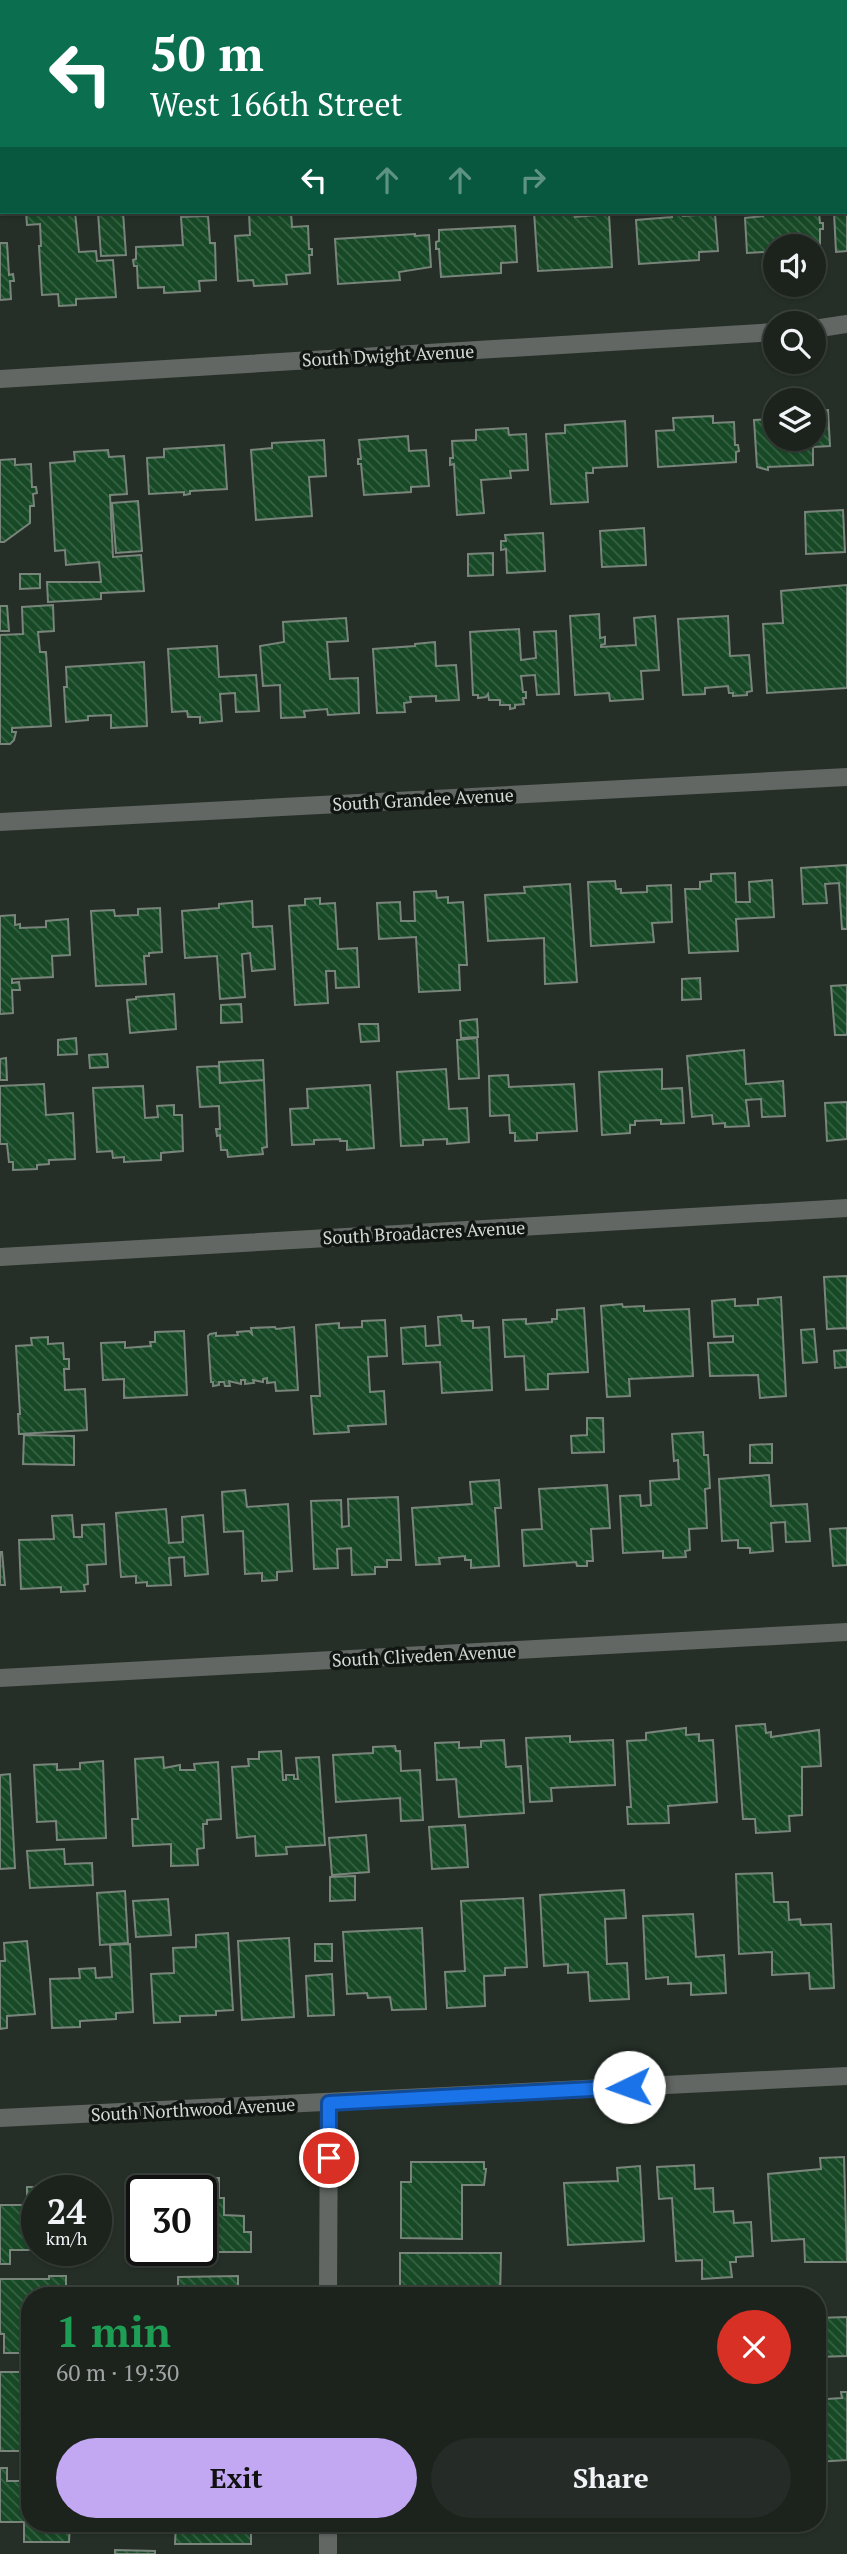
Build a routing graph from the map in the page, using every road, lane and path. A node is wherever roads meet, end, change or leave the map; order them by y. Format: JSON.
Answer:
{"nodes":[{"id":1,"x":847,"y":324,"type":"edge"},
{"id":2,"x":826,"y":327,"type":"edge"},
{"id":3,"x":763,"y":333,"type":"edge"},
{"id":4,"x":0,"y":379,"type":"edge"},
{"id":5,"x":847,"y":776,"type":"edge"},
{"id":6,"x":0,"y":822,"type":"edge"},
{"id":7,"x":847,"y":1208,"type":"edge"},
{"id":8,"x":0,"y":1257,"type":"edge"},
{"id":9,"x":847,"y":1632,"type":"edge"},
{"id":10,"x":0,"y":1678,"type":"edge"},
{"id":11,"x":847,"y":2076,"type":"edge"},
{"id":12,"x":329,"y":2103,"type":"junction"},
{"id":13,"x":0,"y":2118,"type":"edge"},
{"id":14,"x":328,"y":2287,"type":"edge"},
{"id":15,"x":328,"y":2532,"type":"edge"},
{"id":16,"x":328,"y":2554,"type":"edge"}],
"edges":[{"from":1,"to":2,"type":"street"},
{"from":3,"to":4,"type":"street","name":"South Dwight Avenue"},
{"from":5,"to":6,"type":"street","name":"South Grandee Avenue"},
{"from":7,"to":8,"type":"street","name":"South Broadacres Avenue"},
{"from":9,"to":10,"type":"street","name":"South Cliveden Avenue"},
{"from":11,"to":12,"type":"street","name":"South Northwood Avenue"},
{"from":12,"to":13,"type":"street","name":"South Northwood Avenue"},
{"from":12,"to":14,"type":"street"},
{"from":15,"to":16,"type":"street"}]}
